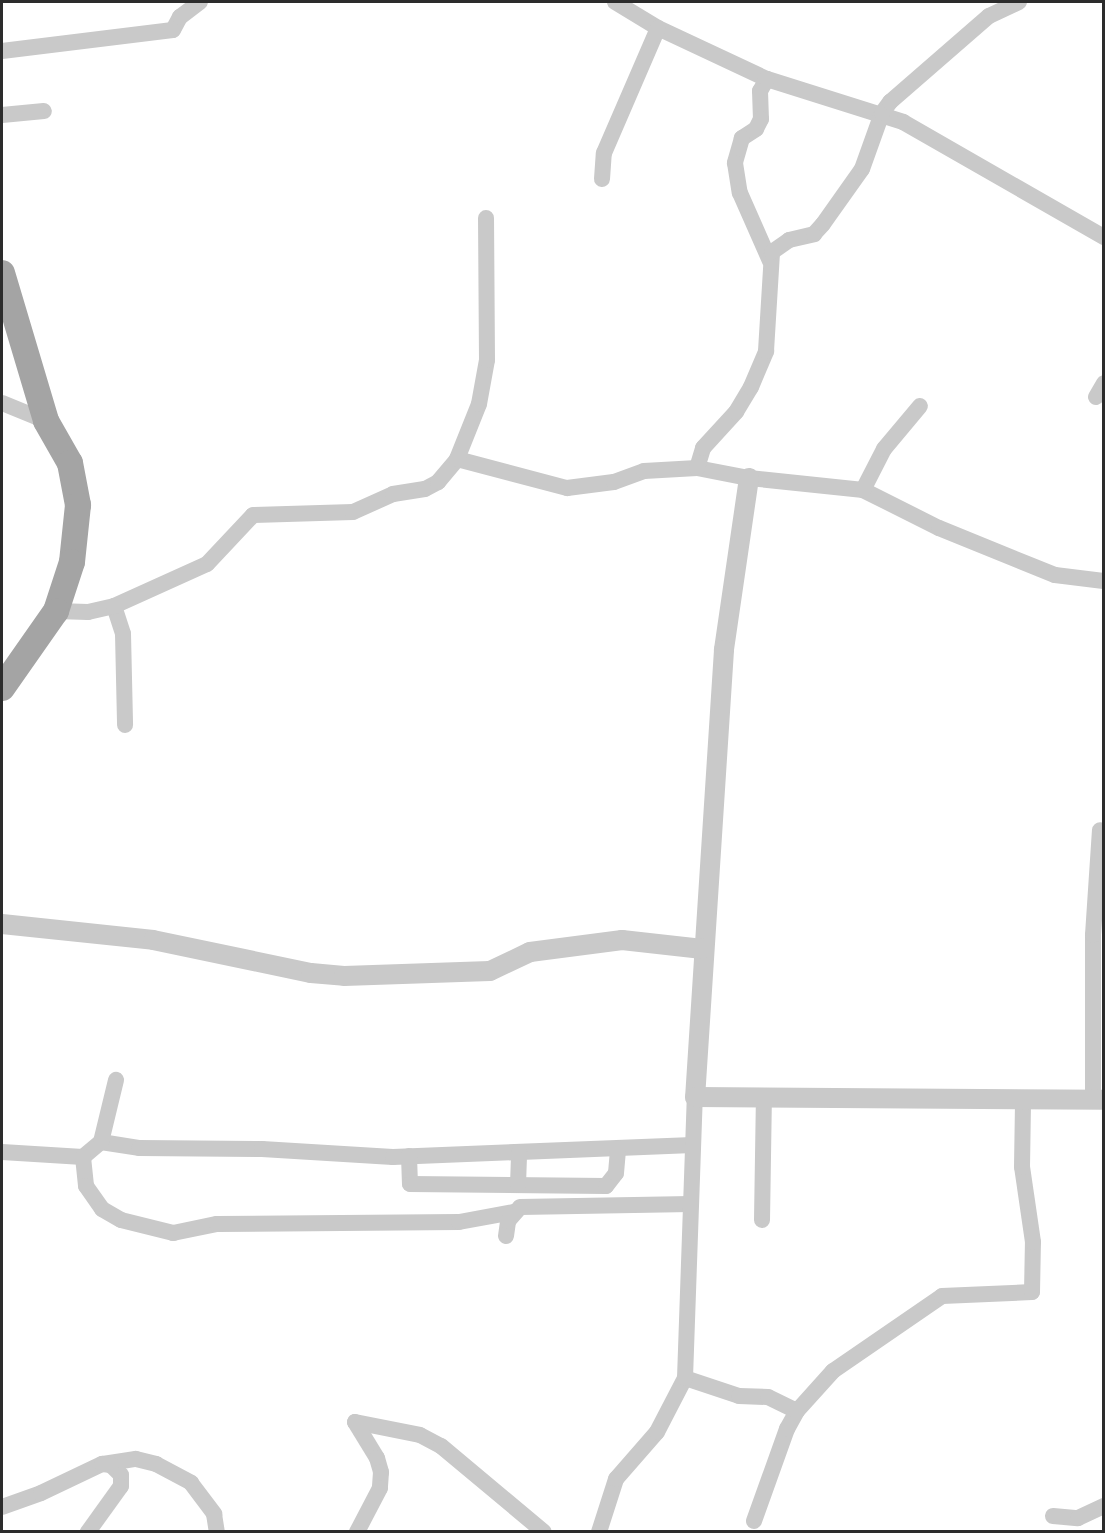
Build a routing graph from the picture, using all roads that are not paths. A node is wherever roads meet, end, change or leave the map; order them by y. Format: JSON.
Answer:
{"nodes":[{"id":1,"x":200,"y":2,"type":"edge"},
{"id":2,"x":615,"y":2,"type":"edge"},
{"id":3,"x":1019,"y":2,"type":"edge"},
{"id":4,"x":658,"y":28,"type":"junction"},
{"id":5,"x":2,"y":51,"type":"edge"},
{"id":6,"x":767,"y":80,"type":"junction"},
{"id":7,"x":44,"y":111,"type":"dead end"},
{"id":8,"x":882,"y":113,"type":"junction"},
{"id":9,"x":2,"y":115,"type":"edge"},
{"id":10,"x":602,"y":179,"type":"dead end"},
{"id":11,"x":486,"y":218,"type":"dead end"},
{"id":12,"x":1104,"y":237,"type":"edge"},
{"id":13,"x":770,"y":261,"type":"junction"},
{"id":14,"x":2,"y":273,"type":"edge"},
{"id":15,"x":2,"y":403,"type":"edge"},
{"id":16,"x":920,"y":406,"type":"dead end"},
{"id":17,"x":46,"y":421,"type":"junction"},
{"id":18,"x":457,"y":459,"type":"junction"},
{"id":19,"x":697,"y":468,"type":"junction"},
{"id":20,"x":749,"y":478,"type":"junction"},
{"id":21,"x":864,"y":490,"type":"junction"},
{"id":22,"x":1104,"y":581,"type":"edge"},
{"id":23,"x":114,"y":606,"type":"junction"},
{"id":24,"x":56,"y":610,"type":"junction"},
{"id":25,"x":2,"y":688,"type":"edge"},
{"id":26,"x":125,"y":725,"type":"dead end"},
{"id":27,"x":1100,"y":830,"type":"dead end"},
{"id":28,"x":2,"y":924,"type":"edge"},
{"id":29,"x":702,"y":949,"type":"junction"},
{"id":30,"x":116,"y":1080,"type":"dead end"},
{"id":31,"x":694,"y":1097,"type":"junction"},
{"id":32,"x":764,"y":1097,"type":"junction"},
{"id":33,"x":1023,"y":1100,"type":"junction"},
{"id":34,"x":1099,"y":1100,"type":"edge"},
{"id":35,"x":101,"y":1142,"type":"junction"},
{"id":36,"x":693,"y":1145,"type":"junction"},
{"id":37,"x":618,"y":1148,"type":"junction"},
{"id":38,"x":2,"y":1152,"type":"edge"},
{"id":39,"x":519,"y":1152,"type":"junction"},
{"id":40,"x":409,"y":1156,"type":"junction"},
{"id":41,"x":83,"y":1157,"type":"junction"},
{"id":42,"x":518,"y":1185,"type":"junction"},
{"id":43,"x":691,"y":1204,"type":"junction"},
{"id":44,"x":514,"y":1212,"type":"junction"},
{"id":45,"x":762,"y":1220,"type":"dead end"},
{"id":46,"x":506,"y":1236,"type":"dead end"},
{"id":47,"x":685,"y":1378,"type":"junction"},
{"id":48,"x":797,"y":1411,"type":"junction"},
{"id":49,"x":102,"y":1464,"type":"junction"},
{"id":50,"x":1104,"y":1506,"type":"edge"},
{"id":51,"x":2,"y":1507,"type":"edge"},
{"id":52,"x":1053,"y":1516,"type":"dead end"},
{"id":53,"x":754,"y":1521,"type":"dead end"},
{"id":54,"x":88,"y":1532,"type":"edge"},
{"id":55,"x":217,"y":1532,"type":"edge"},
{"id":56,"x":357,"y":1532,"type":"edge"},
{"id":57,"x":544,"y":1532,"type":"edge"},
{"id":58,"x":599,"y":1532,"type":"edge"}],
"edges":[{"from":1,"to":5,"type":"street"},
{"from":2,"to":4,"type":"street"},
{"from":3,"to":8,"type":"street"},
{"from":4,"to":6,"type":"street"},
{"from":4,"to":10,"type":"street"},
{"from":6,"to":8,"type":"street"},
{"from":6,"to":13,"type":"street"},
{"from":7,"to":9,"type":"street"},
{"from":8,"to":12,"type":"street"},
{"from":8,"to":13,"type":"street"},
{"from":11,"to":18,"type":"street"},
{"from":13,"to":19,"type":"street"},
{"from":14,"to":17,"type":"main road"},
{"from":15,"to":17,"type":"street"},
{"from":16,"to":21,"type":"street"},
{"from":17,"to":24,"type":"main road"},
{"from":18,"to":19,"type":"street"},
{"from":18,"to":23,"type":"street"},
{"from":19,"to":20,"type":"street"},
{"from":20,"to":21,"type":"street"},
{"from":20,"to":29,"type":"street"},
{"from":21,"to":22,"type":"street"},
{"from":23,"to":24,"type":"street"},
{"from":23,"to":26,"type":"street"},
{"from":24,"to":25,"type":"main road"},
{"from":27,"to":34,"type":"street"},
{"from":28,"to":29,"type":"street"},
{"from":29,"to":31,"type":"street"},
{"from":30,"to":35,"type":"street"},
{"from":31,"to":32,"type":"street"},
{"from":31,"to":36,"type":"street"},
{"from":32,"to":33,"type":"street"},
{"from":32,"to":45,"type":"street"},
{"from":33,"to":34,"type":"street"},
{"from":33,"to":48,"type":"street"},
{"from":35,"to":40,"type":"street"},
{"from":35,"to":41,"type":"street"},
{"from":36,"to":37,"type":"street"},
{"from":36,"to":43,"type":"street"},
{"from":37,"to":39,"type":"street"},
{"from":37,"to":42,"type":"street"},
{"from":38,"to":41,"type":"street"},
{"from":39,"to":40,"type":"street"},
{"from":39,"to":42,"type":"street"},
{"from":40,"to":42,"type":"street"},
{"from":41,"to":44,"type":"street"},
{"from":43,"to":44,"type":"street"},
{"from":43,"to":47,"type":"street"},
{"from":44,"to":46,"type":"street"},
{"from":47,"to":48,"type":"street"},
{"from":47,"to":58,"type":"street"},
{"from":48,"to":53,"type":"street"},
{"from":49,"to":51,"type":"street"},
{"from":49,"to":54,"type":"street"},
{"from":49,"to":55,"type":"street"},
{"from":50,"to":52,"type":"street"},
{"from":56,"to":57,"type":"street"}]}
